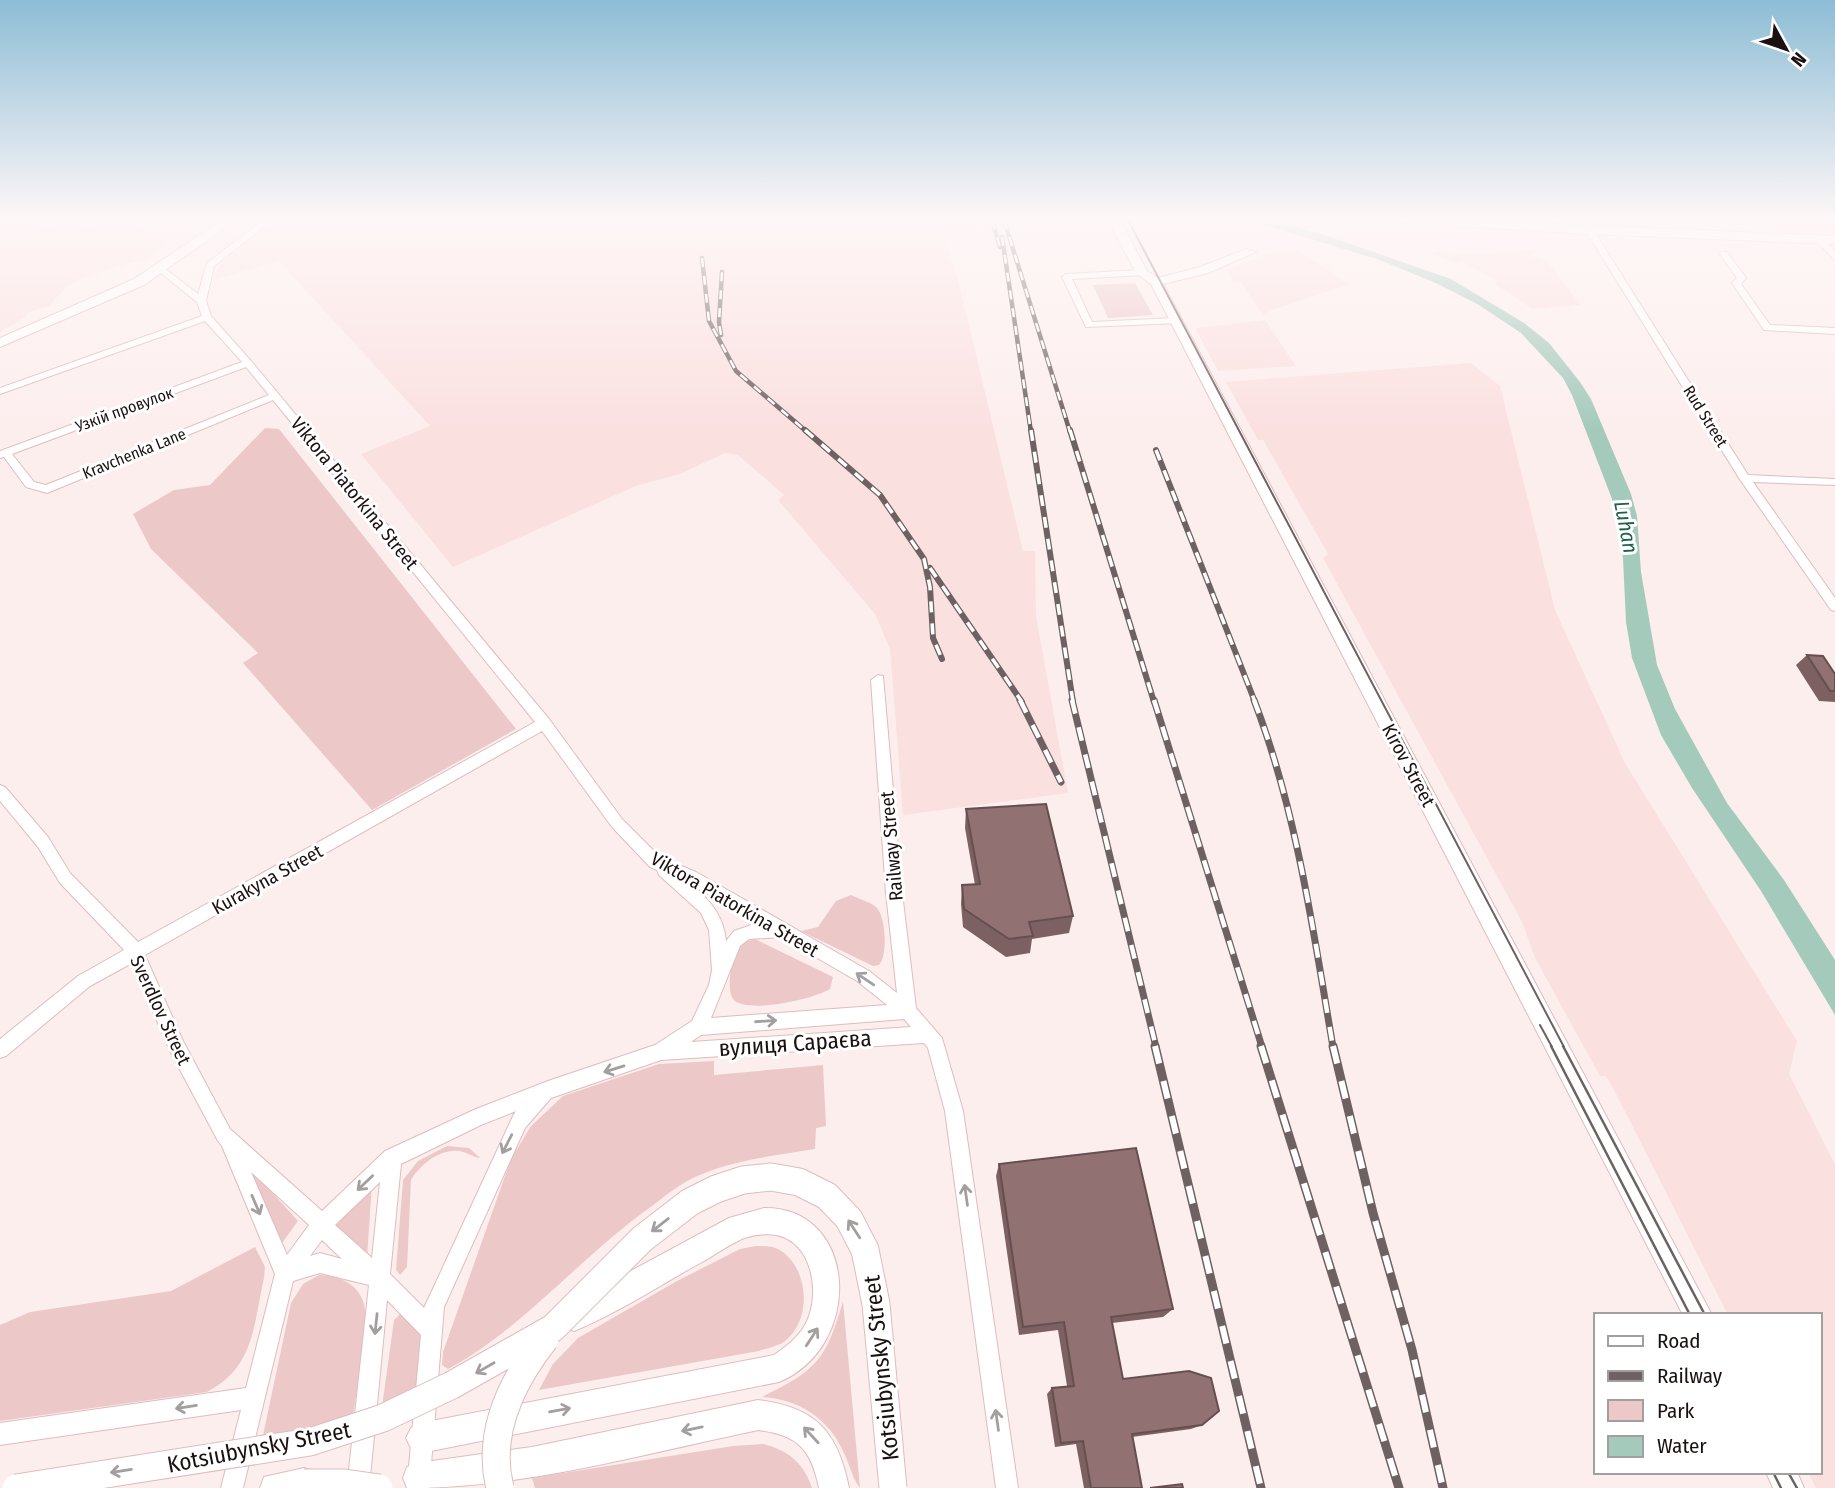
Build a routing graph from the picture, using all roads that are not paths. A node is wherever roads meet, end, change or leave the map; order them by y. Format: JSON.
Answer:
{"nodes":[{"id":1,"x":122,"y":289,"type":"edge"},
{"id":2,"x":186,"y":289,"type":"edge"},
{"id":3,"x":204,"y":289,"type":"edge"},
{"id":4,"x":1072,"y":289,"type":"edge"},
{"id":5,"x":1156,"y":289,"type":"edge"},
{"id":6,"x":1627,"y":289,"type":"edge"},
{"id":7,"x":1740,"y":289,"type":"edge"},
{"id":8,"x":201,"y":301,"type":"junction"},
{"id":9,"x":206,"y":317,"type":"junction"},
{"id":10,"x":1176,"y":321,"type":"junction"},
{"id":11,"x":1835,"y":331,"type":"edge"},
{"id":12,"x":0,"y":343,"type":"edge"},
{"id":13,"x":248,"y":363,"type":"junction"},
{"id":14,"x":0,"y":391,"type":"edge"},
{"id":15,"x":275,"y":396,"type":"junction"},
{"id":16,"x":3,"y":454,"type":"edge"},
{"id":17,"x":1745,"y":478,"type":"junction"},
{"id":18,"x":1835,"y":482,"type":"edge"},
{"id":19,"x":1835,"y":607,"type":"edge"},
{"id":20,"x":878,"y":680,"type":"dead end"},
{"id":21,"x":544,"y":723,"type":"junction"},
{"id":22,"x":0,"y":791,"type":"edge"},
{"id":23,"x":655,"y":862,"type":"junction"},
{"id":24,"x":782,"y":931,"type":"junction"},
{"id":25,"x":135,"y":951,"type":"junction"},
{"id":26,"x":720,"y":970,"type":"junction"},
{"id":27,"x":908,"y":1011,"type":"junction"},
{"id":28,"x":698,"y":1027,"type":"junction"},
{"id":29,"x":929,"y":1034,"type":"junction"},
{"id":30,"x":0,"y":1050,"type":"edge"},
{"id":31,"x":660,"y":1052,"type":"junction"},
{"id":32,"x":548,"y":1090,"type":"junction"},
{"id":33,"x":229,"y":1142,"type":"junction"},
{"id":34,"x":392,"y":1158,"type":"junction"},
{"id":35,"x":323,"y":1224,"type":"junction"},
{"id":36,"x":285,"y":1274,"type":"junction"},
{"id":37,"x":380,"y":1278,"type":"junction"},
{"id":38,"x":1697,"y":1313,"type":"edge"},
{"id":39,"x":554,"y":1327,"type":"junction"},
{"id":40,"x":432,"y":1331,"type":"junction"},
{"id":41,"x":254,"y":1397,"type":"junction"},
{"id":42,"x":0,"y":1434,"type":"edge"},
{"id":43,"x":421,"y":1438,"type":"junction"},
{"id":44,"x":418,"y":1483,"type":"edge"},
{"id":45,"x":16,"y":1488,"type":"edge"},
{"id":46,"x":232,"y":1488,"type":"edge"},
{"id":47,"x":275,"y":1488,"type":"edge"},
{"id":48,"x":358,"y":1488,"type":"edge"},
{"id":49,"x":379,"y":1488,"type":"edge"},
{"id":50,"x":500,"y":1488,"type":"edge"},
{"id":51,"x":834,"y":1488,"type":"edge"},
{"id":52,"x":893,"y":1488,"type":"edge"},
{"id":53,"x":1007,"y":1488,"type":"edge"}],
"edges":[{"from":1,"to":12,"type":"main road"},
{"from":2,"to":8,"type":"street"},
{"from":3,"to":8,"type":"street"},
{"from":4,"to":10,"type":"street"},
{"from":5,"to":10,"type":"street","name":"Kirov Street"},
{"from":6,"to":17,"type":"street","name":"Rud Street"},
{"from":7,"to":11,"type":"street"},
{"from":8,"to":9,"type":"street","name":"Viktora Piatorkina Street"},
{"from":9,"to":13,"type":"street","name":"Viktora Piatorkina Street"},
{"from":9,"to":14,"type":"street"},
{"from":10,"to":38,"type":"street","name":"Kirov Street"},
{"from":13,"to":15,"type":"street","name":"Viktora Piatorkina Street"},
{"from":13,"to":16,"type":"street","name":"Узкій провулок"},
{"from":15,"to":16,"type":"street","name":"Kravchenka Lane"},
{"from":15,"to":21,"type":"street","name":"Viktora Piatorkina Street"},
{"from":17,"to":18,"type":"street"},
{"from":17,"to":19,"type":"street","name":"Rud Street"},
{"from":20,"to":27,"type":"street","name":"Railway Street"},
{"from":21,"to":23,"type":"street","name":"Viktora Piatorkina Street"},
{"from":21,"to":25,"type":"street","name":"Kurakyna Street"},
{"from":22,"to":25,"type":"street","name":"Sverdlov Street"},
{"from":23,"to":24,"type":"street","name":"Viktora Piatorkina Street"},
{"from":23,"to":26,"type":"street"},
{"from":24,"to":26,"type":"street"},
{"from":27,"to":24,"type":"street","name":"Viktora Piatorkina Street","one_way":true},
{"from":25,"to":30,"type":"street","name":"Kurakyna Street"},
{"from":25,"to":33,"type":"street","name":"Sverdlov Street"},
{"from":26,"to":28,"type":"street"},
{"from":28,"to":27,"type":"street","one_way":true},
{"from":27,"to":29,"type":"street","name":"Viktora Piatorkina Street"},
{"from":28,"to":31,"type":"street"},
{"from":29,"to":31,"type":"street","name":"вулиця Сараєва"},
{"from":53,"to":29,"type":"street","name":"Viktora Piatorkina Street","one_way":true},
{"from":31,"to":32,"type":"street","one_way":true},
{"from":32,"to":34,"type":"street"},
{"from":32,"to":40,"type":"street","one_way":true},
{"from":33,"to":35,"type":"street"},
{"from":33,"to":36,"type":"street","one_way":true},
{"from":34,"to":35,"type":"street","one_way":true},
{"from":34,"to":37,"type":"street"},
{"from":35,"to":36,"type":"street"},
{"from":35,"to":37,"type":"street"},
{"from":36,"to":37,"type":"street"},
{"from":36,"to":41,"type":"street"},
{"from":37,"to":40,"type":"street"},
{"from":37,"to":48,"type":"street","one_way":true},
{"from":43,"to":39,"type":"street","one_way":true,"bridge":true},
{"from":39,"to":45,"type":"street","name":"Kotsiubynsky Street","one_way":true,"bridge":true},
{"from":39,"to":50,"type":"street","bridge":true},
{"from":52,"to":39,"type":"street","name":"Kotsiubynsky Street","one_way":true,"bridge":true},
{"from":40,"to":43,"type":"street"},
{"from":41,"to":42,"type":"street","one_way":true},
{"from":41,"to":46,"type":"street"},
{"from":43,"to":44,"type":"street"},
{"from":51,"to":44,"type":"street","one_way":true},
{"from":47,"to":49,"type":"street","bridge":true}]}
